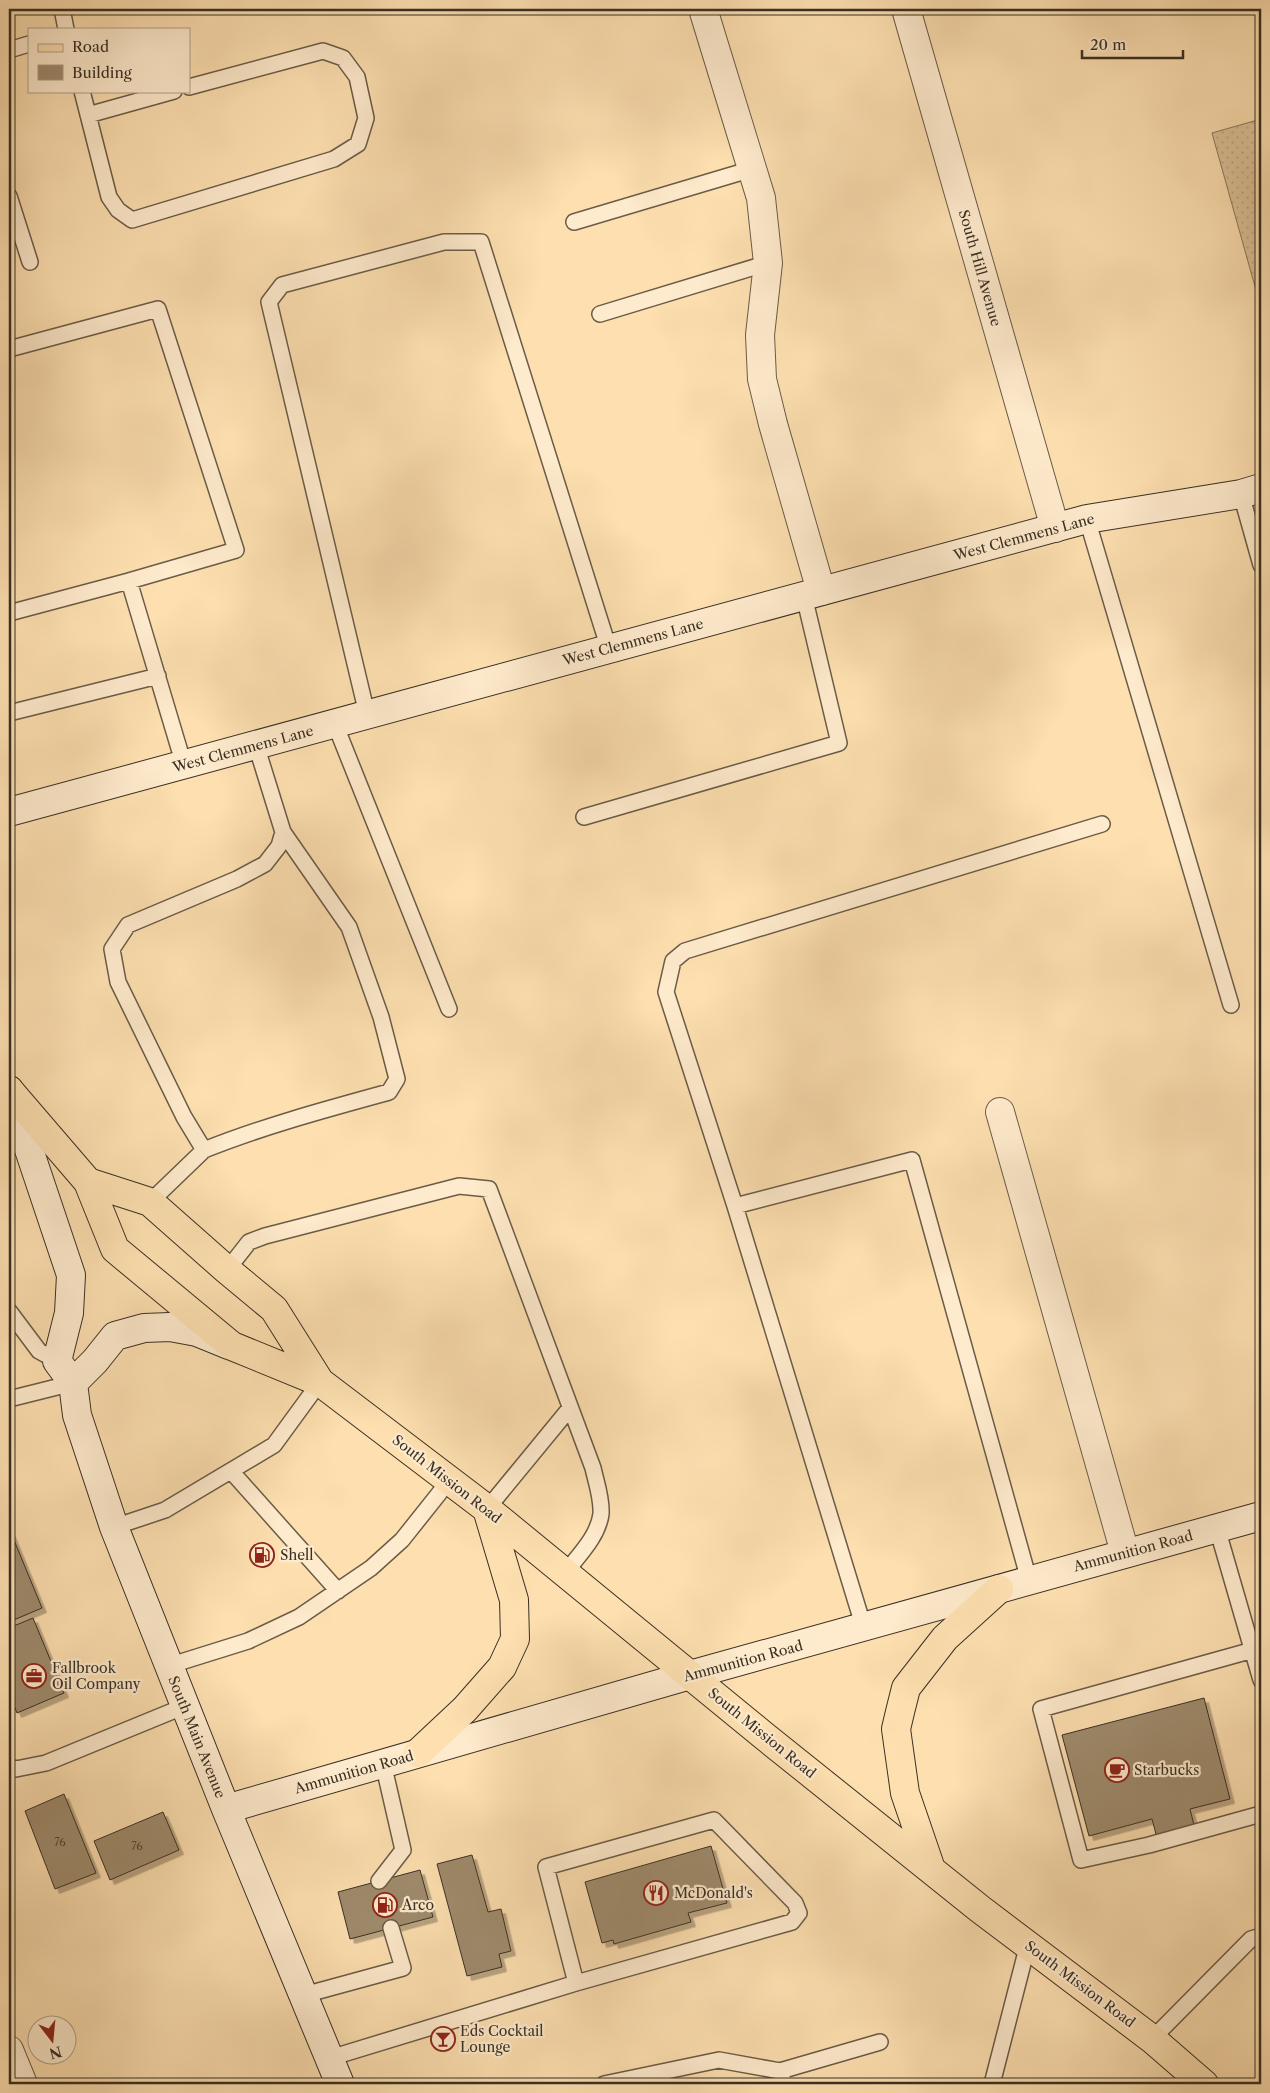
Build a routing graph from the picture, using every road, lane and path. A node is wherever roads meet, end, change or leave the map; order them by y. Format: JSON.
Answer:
{"nodes":[{"id":1,"x":62,"y":9,"type":"edge"},
{"id":2,"x":703,"y":9,"type":"edge"},
{"id":3,"x":906,"y":9,"type":"edge"},
{"id":4,"x":66,"y":28,"type":"edge"},
{"id":5,"x":28,"y":44,"type":"edge"},
{"id":6,"x":9,"y":50,"type":"edge"},
{"id":7,"x":190,"y":87,"type":"edge"},
{"id":8,"x":82,"y":92,"type":"edge"},
{"id":9,"x":170,"y":92,"type":"edge"},
{"id":10,"x":88,"y":115,"type":"junction"},
{"id":11,"x":752,"y":170,"type":"junction"},
{"id":12,"x":9,"y":196,"type":"edge"},
{"id":13,"x":574,"y":222,"type":"dead end"},
{"id":14,"x":30,"y":262,"type":"dead end"},
{"id":15,"x":768,"y":264,"type":"junction"},
{"id":16,"x":600,"y":314,"type":"dead end"},
{"id":17,"x":9,"y":349,"type":"edge"},
{"id":18,"x":1251,"y":491,"type":"edge"},
{"id":19,"x":1087,"y":519,"type":"junction"},
{"id":20,"x":1055,"y":528,"type":"junction"},
{"id":21,"x":1261,"y":566,"type":"edge"},
{"id":22,"x":129,"y":581,"type":"junction"},
{"id":23,"x":813,"y":594,"type":"junction"},
{"id":24,"x":9,"y":613,"type":"edge"},
{"id":25,"x":609,"y":648,"type":"junction"},
{"id":26,"x":158,"y":676,"type":"junction"},
{"id":27,"x":9,"y":714,"type":"edge"},
{"id":28,"x":367,"y":714,"type":"junction"},
{"id":29,"x":335,"y":724,"type":"junction"},
{"id":30,"x":256,"y":745,"type":"junction"},
{"id":31,"x":184,"y":764,"type":"junction"},
{"id":32,"x":9,"y":812,"type":"edge"},
{"id":33,"x":584,"y":817,"type":"dead end"},
{"id":34,"x":1102,"y":824,"type":"dead end"},
{"id":35,"x":283,"y":832,"type":"junction"},
{"id":36,"x":1231,"y":1006,"type":"dead end"},
{"id":37,"x":449,"y":1009,"type":"dead end"},
{"id":38,"x":9,"y":1090,"type":"edge"},
{"id":39,"x":1000,"y":1112,"type":"dead end"},
{"id":40,"x":204,"y":1150,"type":"junction"},
{"id":41,"x":88,"y":1182,"type":"junction"},
{"id":42,"x":150,"y":1202,"type":"junction"},
{"id":43,"x":735,"y":1206,"type":"junction"},
{"id":44,"x":227,"y":1270,"type":"junction"},
{"id":45,"x":9,"y":1311,"type":"edge"},
{"id":46,"x":232,"y":1346,"type":"junction"},
{"id":47,"x":57,"y":1361,"type":"junction"},
{"id":48,"x":320,"y":1382,"type":"junction"},
{"id":49,"x":73,"y":1383,"type":"junction"},
{"id":50,"x":9,"y":1399,"type":"edge"},
{"id":51,"x":570,"y":1408,"type":"junction"},
{"id":52,"x":230,"y":1472,"type":"junction"},
{"id":53,"x":449,"y":1481,"type":"junction"},
{"id":54,"x":486,"y":1509,"type":"junction"},
{"id":55,"x":1261,"y":1516,"type":"edge"},
{"id":56,"x":114,"y":1527,"type":"junction"},
{"id":57,"x":1217,"y":1528,"type":"junction"},
{"id":58,"x":1125,"y":1553,"type":"junction"},
{"id":59,"x":565,"y":1574,"type":"junction"},
{"id":60,"x":1029,"y":1580,"type":"junction"},
{"id":61,"x":999,"y":1589,"type":"junction"},
{"id":62,"x":338,"y":1591,"type":"junction"},
{"id":63,"x":864,"y":1628,"type":"junction"},
{"id":64,"x":1252,"y":1650,"type":"junction"},
{"id":65,"x":168,"y":1666,"type":"junction"},
{"id":66,"x":690,"y":1675,"type":"junction"},
{"id":67,"x":1261,"y":1680,"type":"edge"},
{"id":68,"x":185,"y":1706,"type":"junction"},
{"id":69,"x":418,"y":1753,"type":"junction"},
{"id":70,"x":384,"y":1763,"type":"junction"},
{"id":71,"x":9,"y":1766,"type":"edge"},
{"id":72,"x":226,"y":1809,"type":"junction"},
{"id":73,"x":1261,"y":1814,"type":"edge"},
{"id":74,"x":931,"y":1869,"type":"junction"},
{"id":75,"x":379,"y":1881,"type":"dead end"},
{"id":76,"x":392,"y":1928,"type":"dead end"},
{"id":77,"x":1261,"y":1936,"type":"edge"},
{"id":78,"x":1028,"y":1944,"type":"junction"},
{"id":79,"x":576,"y":1983,"type":"junction"},
{"id":80,"x":304,"y":1995,"type":"junction"},
{"id":81,"x":1152,"y":2039,"type":"junction"},
{"id":82,"x":880,"y":2042,"type":"dead end"},
{"id":83,"x":9,"y":2050,"type":"edge"},
{"id":84,"x":330,"y":2058,"type":"junction"},
{"id":85,"x":782,"y":2078,"type":"edge"},
{"id":86,"x":23,"y":2084,"type":"edge"},
{"id":87,"x":340,"y":2084,"type":"edge"},
{"id":88,"x":604,"y":2084,"type":"edge"},
{"id":89,"x":992,"y":2084,"type":"edge"},
{"id":90,"x":1204,"y":2084,"type":"edge"}],
"edges":[{"from":1,"to":4,"type":"lane"},
{"from":2,"to":11,"type":"street"},
{"from":3,"to":20,"type":"street","name":"South Hill Avenue"},
{"from":5,"to":6,"type":"lane"},
{"from":7,"to":10,"type":"lane"},
{"from":8,"to":10,"type":"lane"},
{"from":9,"to":10,"type":"lane"},
{"from":11,"to":13,"type":"lane"},
{"from":11,"to":15,"type":"street"},
{"from":12,"to":14,"type":"lane"},
{"from":15,"to":16,"type":"lane"},
{"from":15,"to":23,"type":"street"},
{"from":17,"to":22,"type":"lane"},
{"from":18,"to":19,"type":"street","name":"West Clemmens Lane"},
{"from":18,"to":21,"type":"lane"},
{"from":19,"to":20,"type":"street","name":"West Clemmens Lane"},
{"from":19,"to":36,"type":"lane"},
{"from":20,"to":23,"type":"street","name":"West Clemmens Lane"},
{"from":22,"to":24,"type":"lane"},
{"from":22,"to":26,"type":"lane"},
{"from":23,"to":25,"type":"street","name":"West Clemmens Lane"},
{"from":23,"to":33,"type":"lane"},
{"from":25,"to":28,"type":"street","name":"West Clemmens Lane"},
{"from":25,"to":28,"type":"lane"},
{"from":26,"to":27,"type":"lane"},
{"from":26,"to":31,"type":"lane"},
{"from":28,"to":29,"type":"street","name":"West Clemmens Lane"},
{"from":29,"to":30,"type":"street","name":"West Clemmens Lane"},
{"from":29,"to":37,"type":"lane"},
{"from":30,"to":31,"type":"street","name":"West Clemmens Lane"},
{"from":30,"to":35,"type":"lane"},
{"from":31,"to":32,"type":"street","name":"West Clemmens Lane"},
{"from":34,"to":43,"type":"lane"},
{"from":35,"to":40,"type":"lane"},
{"from":35,"to":40,"type":"lane"},
{"from":38,"to":41,"type":"main road","name":"South Mission Road"},
{"from":38,"to":47,"type":"street"},
{"from":39,"to":58,"type":"street"},
{"from":40,"to":42,"type":"lane"},
{"from":41,"to":42,"type":"main road","name":"South Mission Road"},
{"from":41,"to":46,"type":"main road","name":"South Mission Road"},
{"from":42,"to":44,"type":"main road","name":"South Mission Road"},
{"from":43,"to":60,"type":"lane"},
{"from":43,"to":63,"type":"lane"},
{"from":44,"to":48,"type":"main road","name":"South Mission Road"},
{"from":44,"to":51,"type":"lane"},
{"from":45,"to":47,"type":"lane"},
{"from":46,"to":48,"type":"main road","name":"South Mission Road"},
{"from":46,"to":49,"type":"street"},
{"from":47,"to":49,"type":"street","name":"South Main Avenue"},
{"from":48,"to":52,"type":"lane"},
{"from":48,"to":53,"type":"main road","name":"South Mission Road"},
{"from":49,"to":50,"type":"lane"},
{"from":49,"to":56,"type":"street","name":"South Main Avenue"},
{"from":51,"to":54,"type":"lane"},
{"from":51,"to":59,"type":"lane"},
{"from":52,"to":56,"type":"lane"},
{"from":52,"to":62,"type":"lane"},
{"from":53,"to":54,"type":"main road","name":"South Mission Road"},
{"from":53,"to":62,"type":"lane"},
{"from":54,"to":59,"type":"main road","name":"South Mission Road"},
{"from":54,"to":69,"type":"main road"},
{"from":55,"to":57,"type":"street","name":"Ammunition Road"},
{"from":56,"to":65,"type":"street","name":"South Main Avenue"},
{"from":57,"to":58,"type":"street","name":"Ammunition Road"},
{"from":57,"to":64,"type":"lane"},
{"from":58,"to":60,"type":"street","name":"Ammunition Road"},
{"from":59,"to":66,"type":"main road","name":"South Mission Road"},
{"from":60,"to":61,"type":"street","name":"Ammunition Road"},
{"from":61,"to":63,"type":"street","name":"Ammunition Road"},
{"from":61,"to":74,"type":"main road"},
{"from":62,"to":65,"type":"lane"},
{"from":63,"to":66,"type":"street","name":"Ammunition Road"},
{"from":64,"to":67,"type":"lane"},
{"from":64,"to":73,"type":"lane"},
{"from":65,"to":68,"type":"street","name":"South Main Avenue"},
{"from":66,"to":69,"type":"street","name":"Ammunition Road"},
{"from":66,"to":74,"type":"main road","name":"South Mission Road"},
{"from":68,"to":71,"type":"lane"},
{"from":68,"to":72,"type":"street","name":"South Main Avenue"},
{"from":69,"to":70,"type":"street","name":"Ammunition Road"},
{"from":70,"to":72,"type":"street","name":"Ammunition Road"},
{"from":70,"to":75,"type":"lane"},
{"from":72,"to":80,"type":"street","name":"South Main Avenue"},
{"from":74,"to":78,"type":"main road","name":"South Mission Road"},
{"from":76,"to":80,"type":"lane"},
{"from":77,"to":81,"type":"lane"},
{"from":78,"to":81,"type":"main road","name":"South Mission Road"},
{"from":78,"to":89,"type":"lane"},
{"from":79,"to":79,"type":"lane"},
{"from":79,"to":84,"type":"lane"},
{"from":80,"to":84,"type":"street","name":"South Main Avenue"},
{"from":81,"to":90,"type":"main road","name":"South Mission Road"},
{"from":82,"to":85,"type":"lane"},
{"from":83,"to":86,"type":"street"},
{"from":84,"to":87,"type":"street","name":"South Main Avenue"},
{"from":85,"to":88,"type":"lane"}]}
